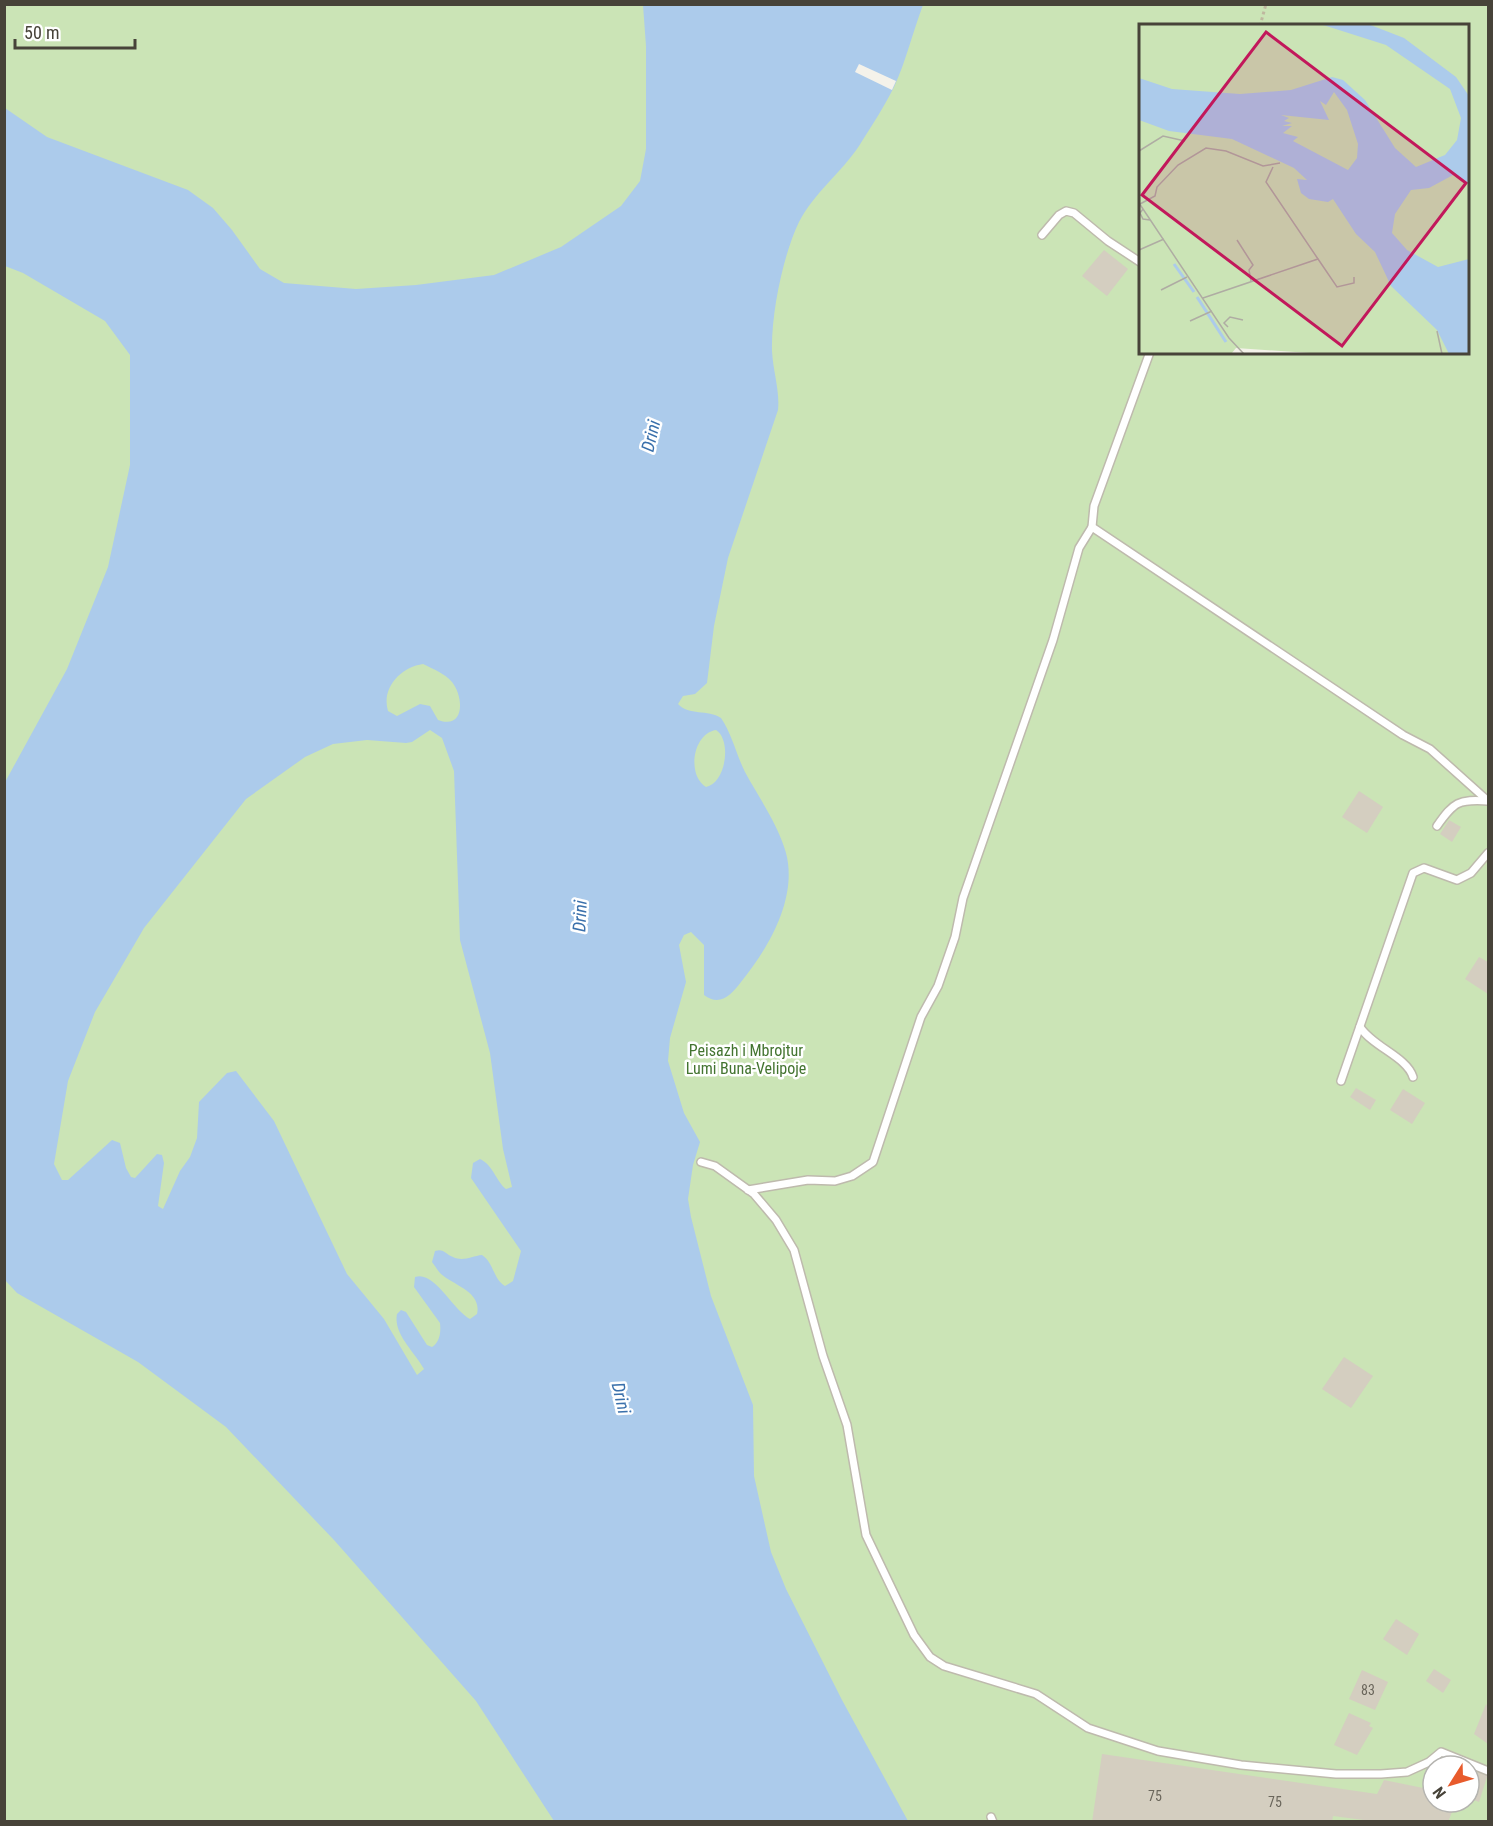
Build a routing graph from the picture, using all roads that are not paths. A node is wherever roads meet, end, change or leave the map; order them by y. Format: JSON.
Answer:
{"nodes":[{"id":1,"x":1042,"y":235,"type":"dead end"},
{"id":2,"x":1139,"y":261,"type":"edge"},
{"id":3,"x":1149,"y":354,"type":"edge"},
{"id":4,"x":1092,"y":527,"type":"junction"},
{"id":5,"x":1488,"y":801,"type":"edge"},
{"id":6,"x":1437,"y":826,"type":"dead end"},
{"id":7,"x":1488,"y":853,"type":"edge"},
{"id":8,"x":1360,"y":1027,"type":"junction"},
{"id":9,"x":1413,"y":1077,"type":"dead end"},
{"id":10,"x":1341,"y":1081,"type":"dead end"},
{"id":11,"x":701,"y":1162,"type":"dead end"},
{"id":12,"x":747,"y":1190,"type":"junction"},
{"id":13,"x":1488,"y":1771,"type":"edge"}],
"edges":[{"from":1,"to":2,"type":"lane"},
{"from":3,"to":4,"type":"lane"},
{"from":4,"to":5,"type":"lane"},
{"from":4,"to":12,"type":"lane"},
{"from":5,"to":6,"type":"lane"},
{"from":7,"to":8,"type":"lane"},
{"from":8,"to":9,"type":"lane"},
{"from":8,"to":10,"type":"lane"},
{"from":11,"to":12,"type":"lane"},
{"from":12,"to":13,"type":"lane"}]}
